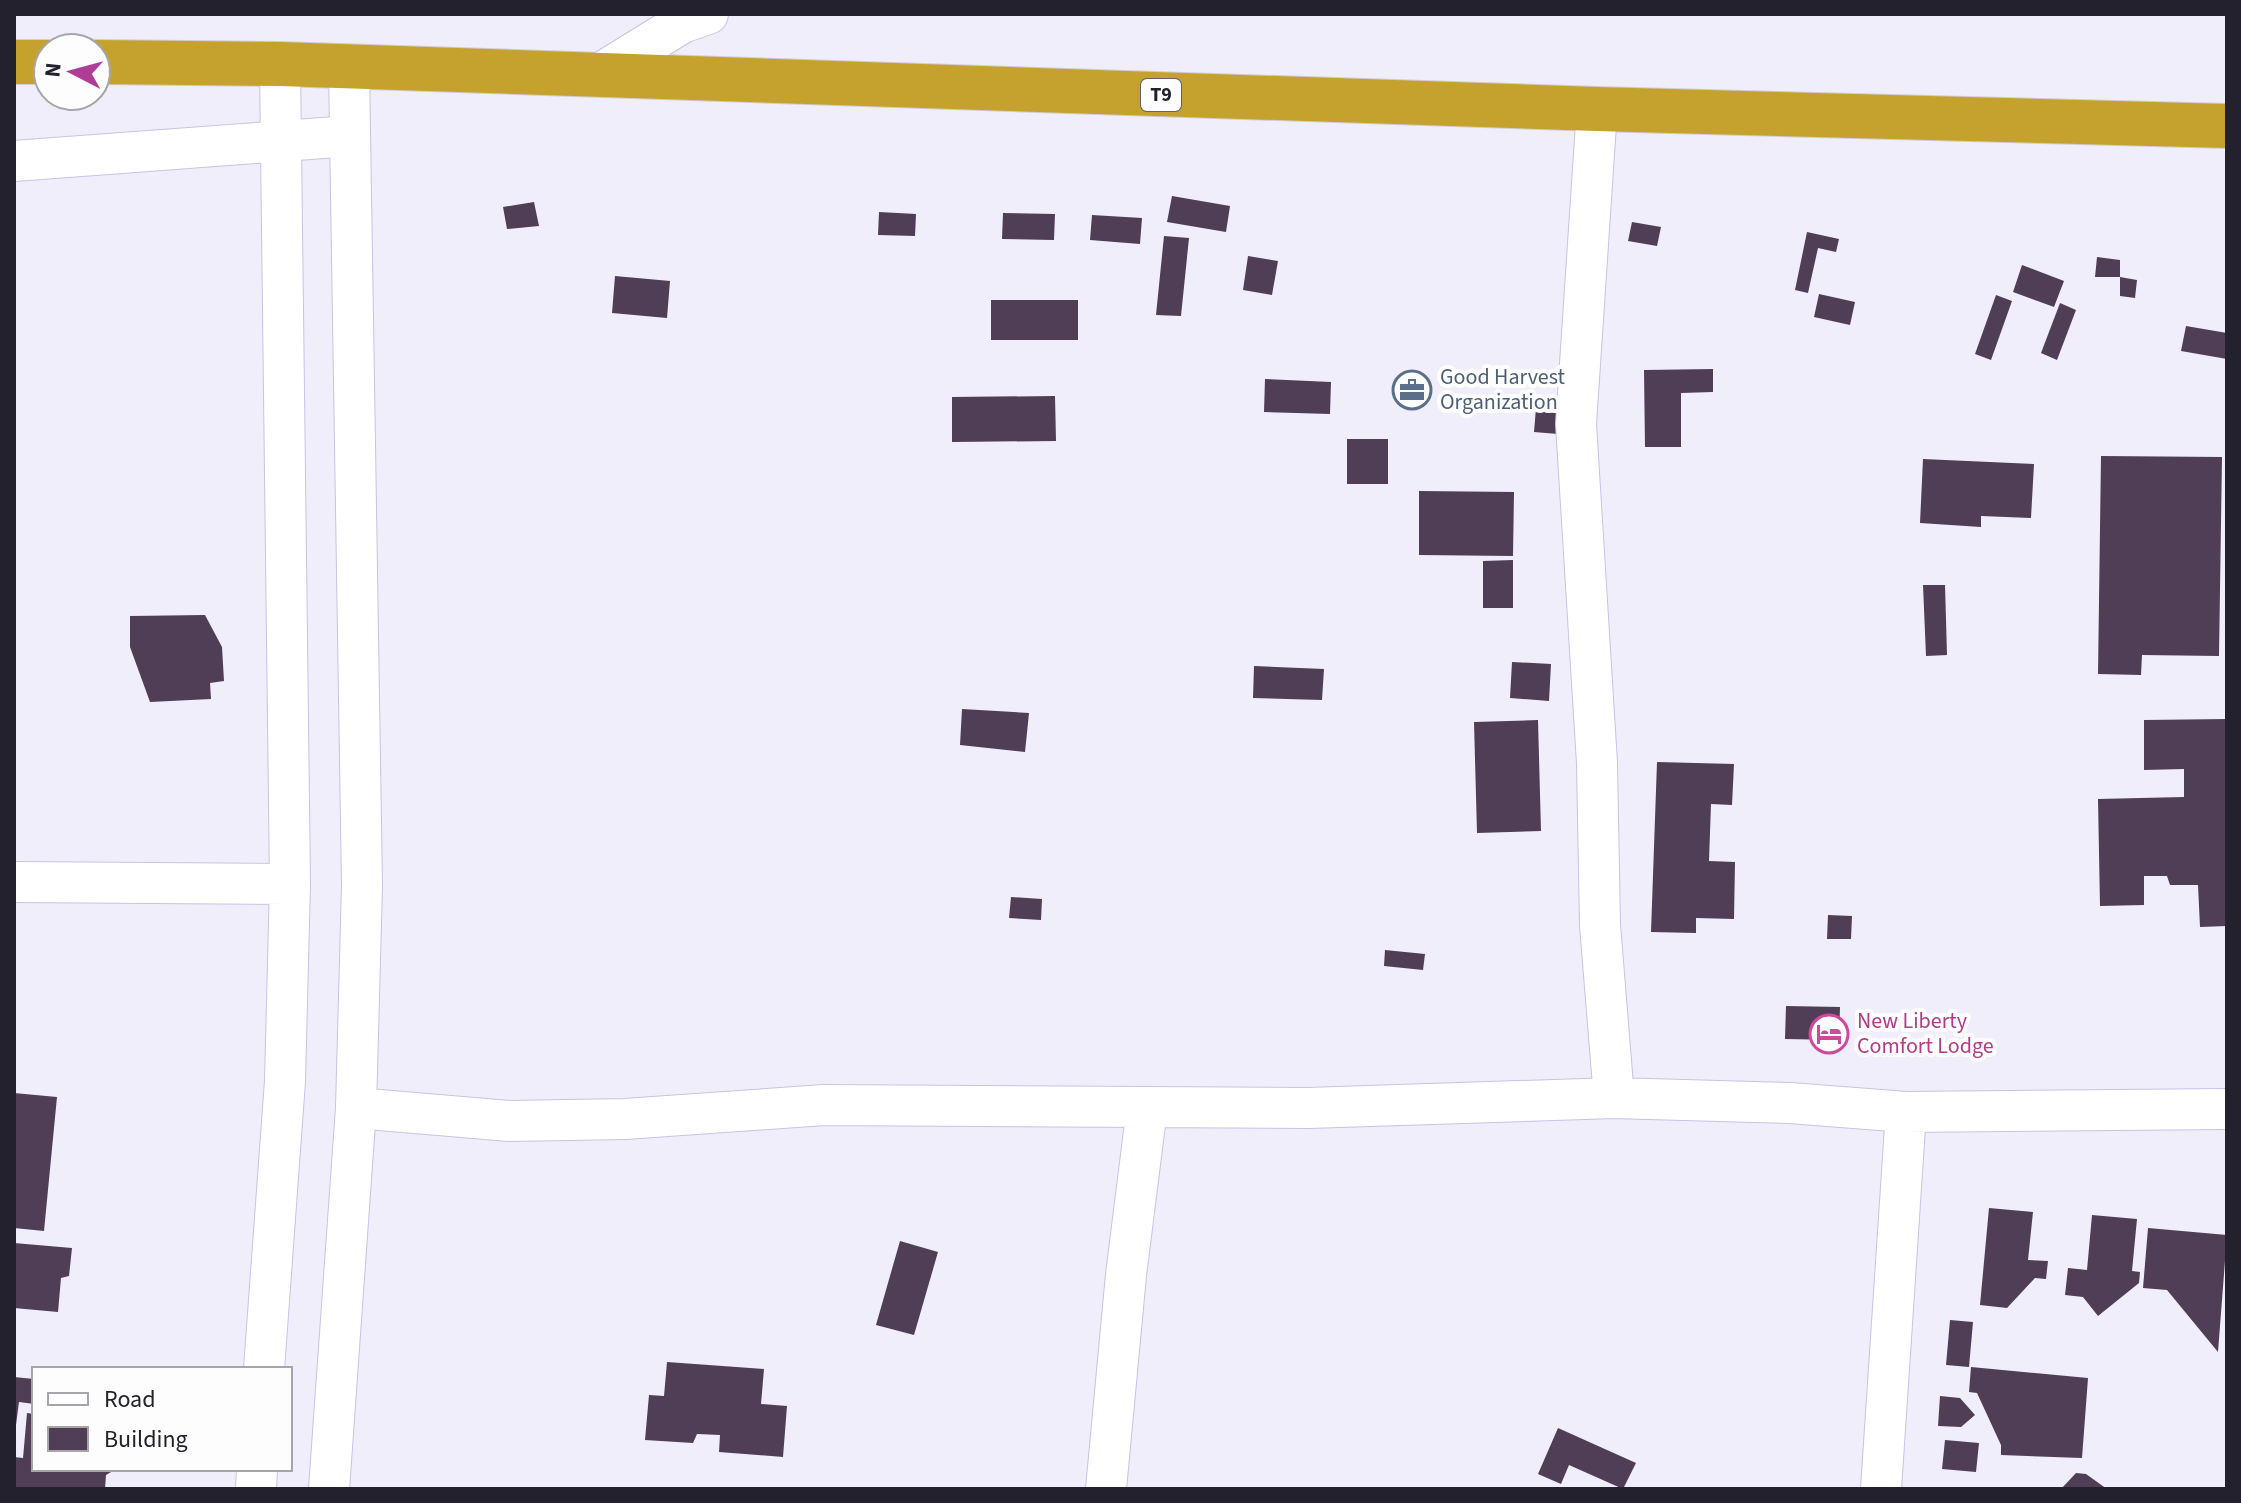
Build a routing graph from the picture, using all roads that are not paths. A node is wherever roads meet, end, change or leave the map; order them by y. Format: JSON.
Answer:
{"nodes":[{"id":1,"x":708,"y":14,"type":"edge"},
{"id":2,"x":112,"y":62,"type":"edge"},
{"id":3,"x":280,"y":64,"type":"junction"},
{"id":4,"x":349,"y":67,"type":"junction"},
{"id":5,"x":596,"y":76,"type":"junction"},
{"id":6,"x":1597,"y":109,"type":"junction"},
{"id":7,"x":2227,"y":126,"type":"edge"},
{"id":8,"x":350,"y":136,"type":"junction"},
{"id":9,"x":280,"y":143,"type":"junction"},
{"id":10,"x":14,"y":161,"type":"edge"},
{"id":11,"x":14,"y":882,"type":"edge"},
{"id":12,"x":290,"y":884,"type":"junction"},
{"id":13,"x":1614,"y":1098,"type":"junction"},
{"id":14,"x":356,"y":1108,"type":"junction"},
{"id":15,"x":1147,"y":1108,"type":"junction"},
{"id":16,"x":2227,"y":1109,"type":"edge"},
{"id":17,"x":1906,"y":1112,"type":"junction"},
{"id":18,"x":264,"y":1367,"type":"edge"},
{"id":19,"x":329,"y":1489,"type":"edge"},
{"id":20,"x":1106,"y":1489,"type":"edge"},
{"id":21,"x":1881,"y":1489,"type":"edge"}],
"edges":[{"from":1,"to":5,"type":"street"},
{"from":2,"to":3,"type":"highway","number":"T9"},
{"from":3,"to":4,"type":"highway","number":"T9"},
{"from":3,"to":9,"type":"street"},
{"from":4,"to":5,"type":"highway","number":"T9"},
{"from":4,"to":8,"type":"street"},
{"from":5,"to":6,"type":"highway","number":"T9"},
{"from":6,"to":7,"type":"highway","number":"T9"},
{"from":6,"to":13,"type":"street"},
{"from":8,"to":9,"type":"street"},
{"from":8,"to":14,"type":"street"},
{"from":9,"to":10,"type":"street"},
{"from":9,"to":12,"type":"street"},
{"from":11,"to":12,"type":"street"},
{"from":12,"to":18,"type":"street"},
{"from":13,"to":15,"type":"street"},
{"from":13,"to":17,"type":"street"},
{"from":14,"to":15,"type":"street"},
{"from":14,"to":19,"type":"street"},
{"from":15,"to":20,"type":"street"},
{"from":16,"to":17,"type":"street"},
{"from":17,"to":21,"type":"street"}]}
